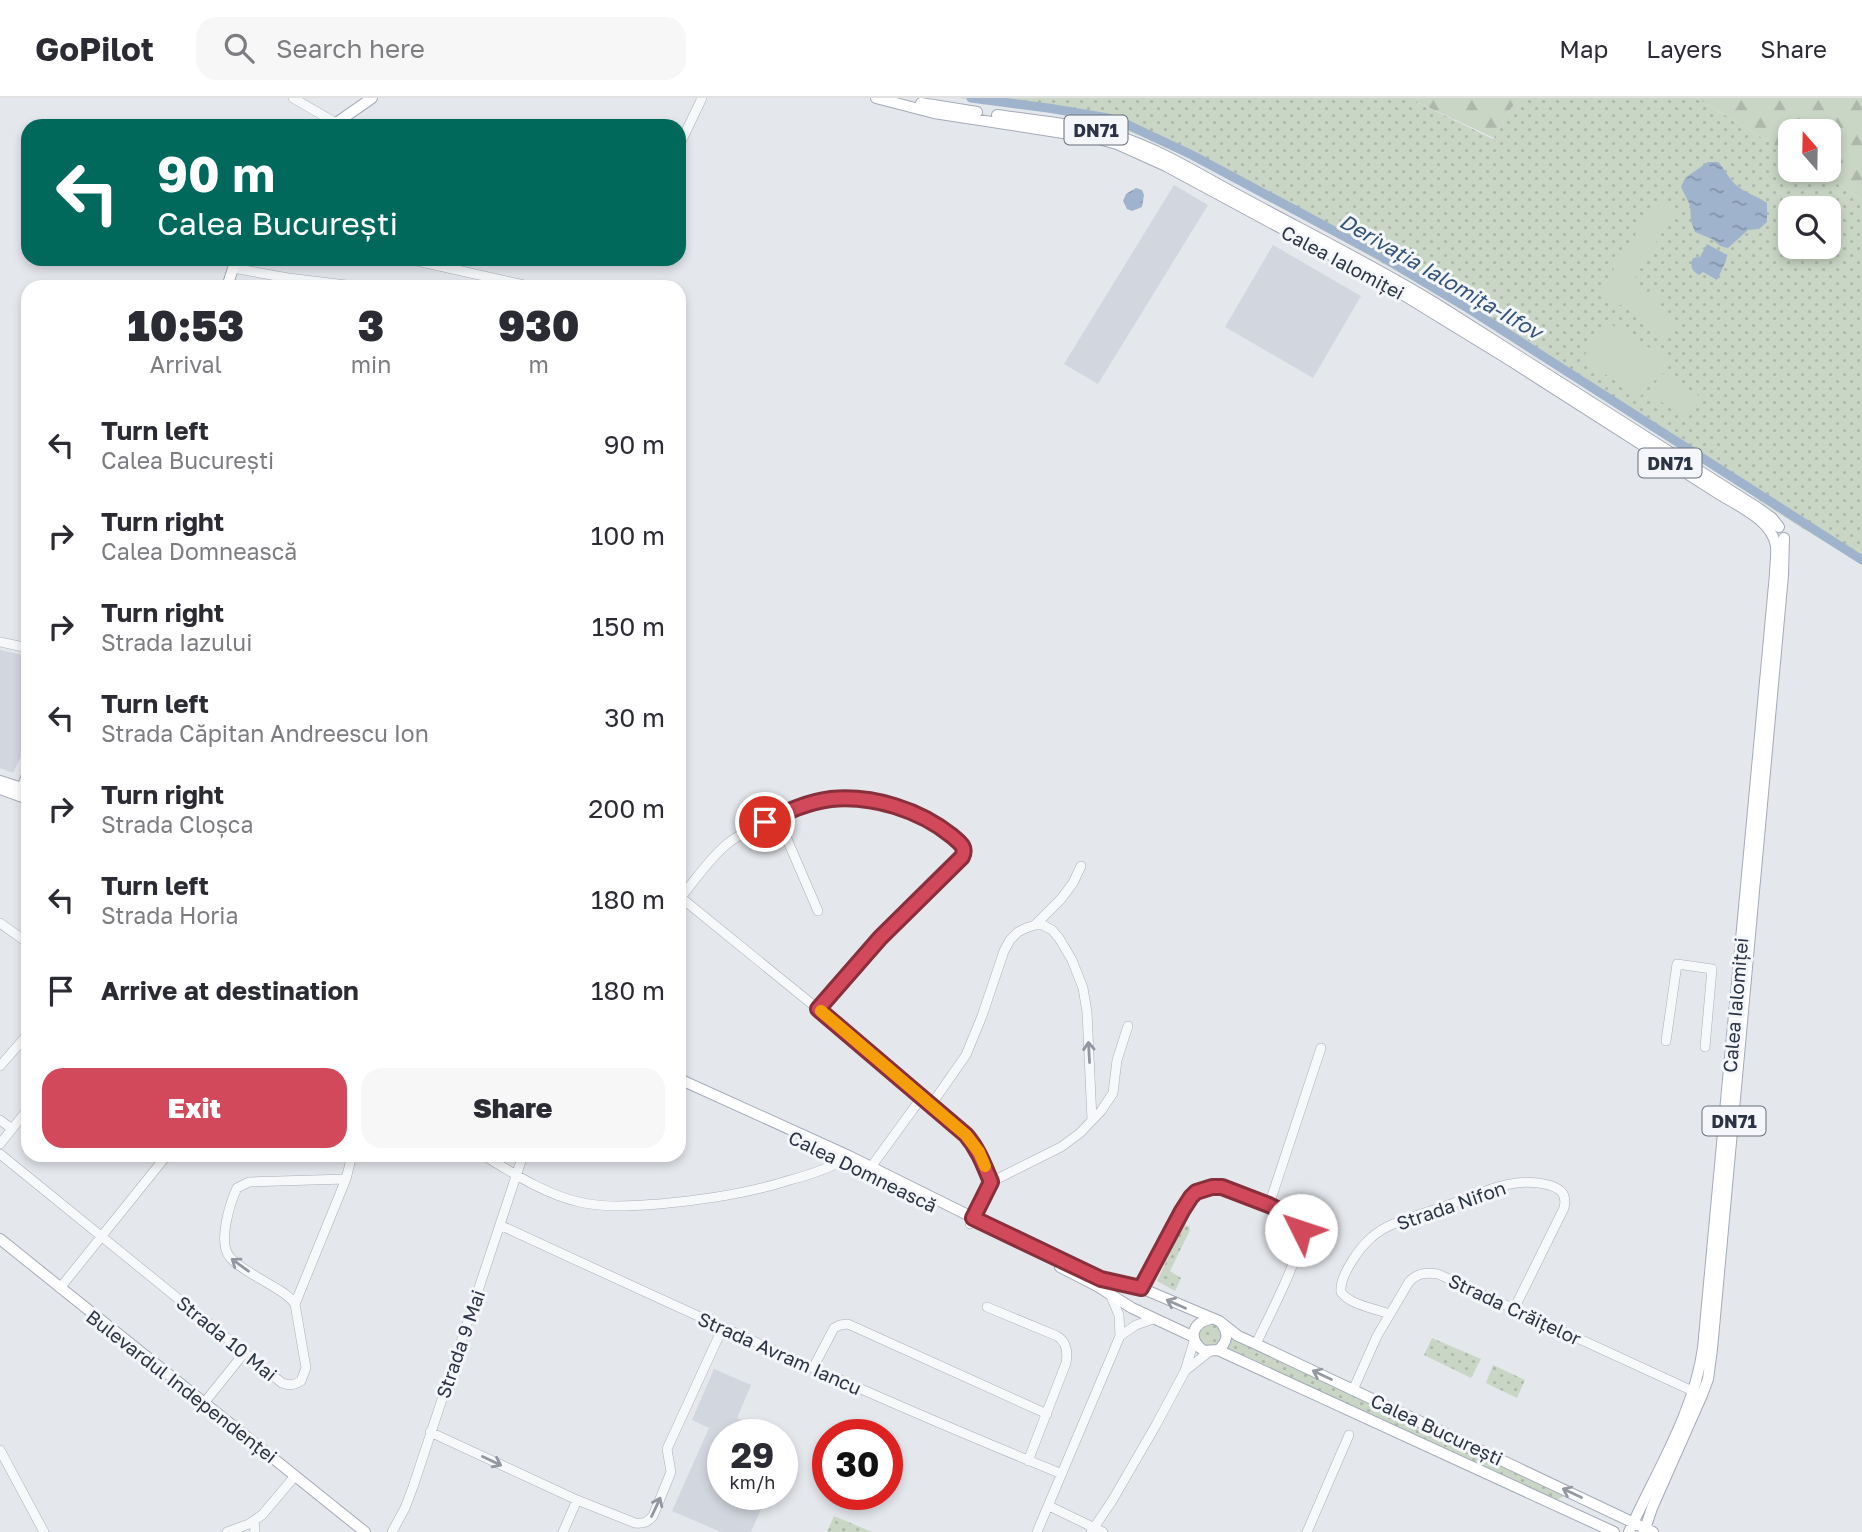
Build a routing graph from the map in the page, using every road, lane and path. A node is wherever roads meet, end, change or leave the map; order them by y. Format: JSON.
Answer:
{"nodes":[{"id":1,"x":293,"y":98,"type":"edge"},
{"id":2,"x":372,"y":98,"type":"edge"},
{"id":3,"x":702,"y":98,"type":"edge"},
{"id":4,"x":876,"y":98,"type":"edge"},
{"id":5,"x":899,"y":98,"type":"edge"},
{"id":6,"x":330,"y":119,"type":"edge"},
{"id":7,"x":342,"y":119,"type":"edge"},
{"id":8,"x":686,"y":131,"type":"edge"},
{"id":9,"x":242,"y":266,"type":"edge"},
{"id":10,"x":434,"y":266,"type":"edge"},
{"id":11,"x":305,"y":280,"type":"edge"},
{"id":12,"x":486,"y":280,"type":"edge"},
{"id":13,"x":1777,"y":539,"type":"junction"},
{"id":14,"x":0,"y":642,"type":"edge"},
{"id":15,"x":21,"y":646,"type":"edge"},
{"id":16,"x":0,"y":780,"type":"edge"},
{"id":17,"x":21,"y":787,"type":"edge"},
{"id":18,"x":21,"y":788,"type":"edge"},
{"id":19,"x":0,"y":789,"type":"edge"},
{"id":20,"x":777,"y":816,"type":"junction"},
{"id":21,"x":1081,"y":866,"type":"dead end"},
{"id":22,"x":686,"y":890,"type":"edge"},
{"id":23,"x":686,"y":902,"type":"edge"},
{"id":24,"x":818,"y":911,"type":"dead end"},
{"id":25,"x":0,"y":923,"type":"edge"},
{"id":26,"x":1035,"y":925,"type":"junction"},
{"id":27,"x":21,"y":938,"type":"edge"},
{"id":28,"x":818,"y":1009,"type":"junction"},
{"id":29,"x":1128,"y":1026,"type":"dead end"},
{"id":30,"x":1666,"y":1041,"type":"dead end"},
{"id":31,"x":21,"y":1042,"type":"edge"},
{"id":32,"x":1705,"y":1047,"type":"dead end"},
{"id":33,"x":1321,"y":1048,"type":"dead end"},
{"id":34,"x":0,"y":1066,"type":"edge"},
{"id":35,"x":686,"y":1082,"type":"edge"},
{"id":36,"x":686,"y":1090,"type":"edge"},
{"id":37,"x":922,"y":1097,"type":"junction"},
{"id":38,"x":931,"y":1105,"type":"junction"},
{"id":39,"x":21,"y":1118,"type":"edge"},
{"id":40,"x":0,"y":1120,"type":"edge"},
{"id":41,"x":1092,"y":1120,"type":"junction"},
{"id":42,"x":12,"y":1129,"type":"junction"},
{"id":43,"x":0,"y":1144,"type":"edge"},
{"id":44,"x":0,"y":1154,"type":"edge"},
{"id":45,"x":845,"y":1158,"type":"junction"},
{"id":46,"x":161,"y":1162,"type":"edge"},
{"id":47,"x":350,"y":1162,"type":"edge"},
{"id":48,"x":495,"y":1162,"type":"edge"},
{"id":49,"x":521,"y":1162,"type":"edge"},
{"id":50,"x":871,"y":1167,"type":"junction"},
{"id":51,"x":516,"y":1175,"type":"junction"},
{"id":52,"x":346,"y":1179,"type":"junction"},
{"id":53,"x":991,"y":1182,"type":"junction"},
{"id":54,"x":1269,"y":1205,"type":"junction"},
{"id":55,"x":972,"y":1221,"type":"junction"},
{"id":56,"x":500,"y":1225,"type":"junction"},
{"id":57,"x":102,"y":1236,"type":"junction"},
{"id":58,"x":0,"y":1240,"type":"edge"},
{"id":59,"x":60,"y":1288,"type":"junction"},
{"id":60,"x":1141,"y":1288,"type":"junction"},
{"id":61,"x":1110,"y":1294,"type":"junction"},
{"id":62,"x":295,"y":1304,"type":"junction"},
{"id":63,"x":988,"y":1307,"type":"dead end"},
{"id":64,"x":1514,"y":1309,"type":"junction"},
{"id":65,"x":1389,"y":1314,"type":"junction"},
{"id":66,"x":1153,"y":1318,"type":"junction"},
{"id":67,"x":1210,"y":1319,"type":"junction"},
{"id":68,"x":1222,"y":1324,"type":"junction"},
{"id":69,"x":723,"y":1327,"type":"junction"},
{"id":70,"x":1120,"y":1336,"type":"junction"},
{"id":71,"x":1194,"y":1339,"type":"junction"},
{"id":72,"x":1256,"y":1344,"type":"junction"},
{"id":73,"x":1213,"y":1351,"type":"junction"},
{"id":74,"x":245,"y":1352,"type":"junction"},
{"id":75,"x":813,"y":1368,"type":"junction"},
{"id":76,"x":1185,"y":1371,"type":"junction"},
{"id":77,"x":1353,"y":1390,"type":"junction"},
{"id":78,"x":1698,"y":1393,"type":"junction"},
{"id":79,"x":204,"y":1403,"type":"junction"},
{"id":80,"x":1047,"y":1414,"type":"junction"},
{"id":81,"x":430,"y":1433,"type":"junction"},
{"id":82,"x":1349,"y":1435,"type":"dead end"},
{"id":83,"x":0,"y":1450,"type":"edge"},
{"id":84,"x":1028,"y":1461,"type":"junction"},
{"id":85,"x":1062,"y":1474,"type":"junction"},
{"id":86,"x":295,"y":1476,"type":"junction"},
{"id":87,"x":578,"y":1500,"type":"junction"},
{"id":88,"x":1049,"y":1506,"type":"junction"},
{"id":89,"x":254,"y":1521,"type":"junction"},
{"id":90,"x":1631,"y":1527,"type":"edge"},
{"id":91,"x":1096,"y":1531,"type":"edge"},
{"id":92,"x":1647,"y":1531,"type":"edge"},
{"id":93,"x":44,"y":1532,"type":"edge"},
{"id":94,"x":227,"y":1532,"type":"edge"},
{"id":95,"x":255,"y":1532,"type":"edge"},
{"id":96,"x":365,"y":1532,"type":"edge"},
{"id":97,"x":392,"y":1532,"type":"edge"},
{"id":98,"x":563,"y":1532,"type":"edge"},
{"id":99,"x":1037,"y":1532,"type":"edge"},
{"id":100,"x":1307,"y":1532,"type":"edge"},
{"id":101,"x":1615,"y":1532,"type":"edge"}],
"edges":[{"from":1,"to":6,"type":"street"},
{"from":2,"to":7,"type":"main road"},
{"from":3,"to":8,"type":"street"},
{"from":4,"to":13,"type":"main road","name":"Calea Ialomiței","number":"DN71"},
{"from":5,"to":13,"type":"main road","name":"Calea Ialomiței","number":"DN71"},
{"from":9,"to":11,"type":"street"},
{"from":10,"to":12,"type":"street"},
{"from":13,"to":78,"type":"main road","name":"Calea Ialomiței","number":"DN71"},
{"from":14,"to":15,"type":"street"},
{"from":16,"to":17,"type":"main road"},
{"from":18,"to":19,"type":"main road"},
{"from":20,"to":22,"type":"street"},
{"from":20,"to":24,"type":"street"},
{"from":20,"to":28,"type":"street"},
{"from":21,"to":26,"type":"street"},
{"from":23,"to":28,"type":"street"},
{"from":25,"to":27,"type":"street"},
{"from":26,"to":38,"type":"street"},
{"from":41,"to":26,"type":"street","one_way":true},
{"from":28,"to":37,"type":"street"},
{"from":29,"to":41,"type":"street"},
{"from":30,"to":32,"type":"street"},
{"from":31,"to":34,"type":"street"},
{"from":33,"to":54,"type":"street"},
{"from":35,"to":45,"type":"main road","name":"Calea Domnească"},
{"from":36,"to":45,"type":"main road","name":"Calea Domnească"},
{"from":37,"to":38,"type":"street"},
{"from":37,"to":50,"type":"street"},
{"from":38,"to":53,"type":"street"},
{"from":39,"to":42,"type":"street"},
{"from":40,"to":42,"type":"street"},
{"from":41,"to":53,"type":"street"},
{"from":42,"to":43,"type":"street"},
{"from":44,"to":57,"type":"street","name":"Strada 10 Mai"},
{"from":45,"to":50,"type":"main road","name":"Calea Domnească"},
{"from":45,"to":51,"type":"street"},
{"from":45,"to":55,"type":"main road","name":"Calea Domnească"},
{"from":46,"to":57,"type":"street"},
{"from":47,"to":52,"type":"street"},
{"from":48,"to":51,"type":"street"},
{"from":49,"to":51,"type":"street","name":"Strada 9 Mai"},
{"from":50,"to":55,"type":"main road","name":"Calea Domnească"},
{"from":51,"to":56,"type":"street","name":"Strada 9 Mai"},
{"from":52,"to":62,"type":"street"},
{"from":62,"to":52,"type":"street","one_way":true},
{"from":53,"to":55,"type":"street"},
{"from":54,"to":60,"type":"street"},
{"from":54,"to":72,"type":"street"},
{"from":55,"to":60,"type":"main road","name":"Calea Domnească"},
{"from":55,"to":61,"type":"main road","name":"Calea Domnească"},
{"from":56,"to":69,"type":"street","name":"Strada Avram Iancu"},
{"from":56,"to":81,"type":"street","name":"Strada 9 Mai"},
{"from":57,"to":59,"type":"street"},
{"from":57,"to":74,"type":"street","name":"Strada 10 Mai"},
{"from":58,"to":59,"type":"main road","name":"Bulevardul Independenței"},
{"from":59,"to":79,"type":"main road","name":"Bulevardul Independenței"},
{"from":67,"to":60,"type":"main road","one_way":true},
{"from":61,"to":66,"type":"main road","name":"Calea Domnească"},
{"from":61,"to":70,"type":"street"},
{"from":62,"to":74,"type":"street","name":"Strada 10 Mai"},
{"from":63,"to":80,"type":"street"},
{"from":64,"to":65,"type":"street","name":"Strada Crăițelor"},
{"from":64,"to":65,"type":"street","name":"Strada Nifon"},
{"from":64,"to":78,"type":"street","name":"Strada Crăițelor"},
{"from":65,"to":77,"type":"street","name":"Strada Crăițelor"},
{"from":66,"to":70,"type":"street"},
{"from":66,"to":71,"type":"main road","name":"Calea Domnească"},
{"from":67,"to":68,"type":"main road"},
{"from":67,"to":71,"type":"main road"},
{"from":68,"to":72,"type":"main road","name":"Calea București"},
{"from":68,"to":73,"type":"main road"},
{"from":69,"to":75,"type":"street","name":"Strada Avram Iancu"},
{"from":87,"to":69,"type":"street","one_way":true},
{"from":70,"to":85,"type":"street"},
{"from":71,"to":73,"type":"main road"},
{"from":71,"to":76,"type":"street"},
{"from":77,"to":72,"type":"main road","name":"Calea București","one_way":true},
{"from":73,"to":76,"type":"street"},
{"from":73,"to":101,"type":"main road","name":"Calea București"},
{"from":74,"to":79,"type":"street"},
{"from":75,"to":80,"type":"street"},
{"from":75,"to":84,"type":"street","name":"Strada Avram Iancu"},
{"from":76,"to":91,"type":"street"},
{"from":90,"to":77,"type":"main road","name":"Calea București","one_way":true},
{"from":78,"to":90,"type":"main road","name":"Calea Ialomiței","number":"DN71"},
{"from":78,"to":92,"type":"main road","name":"Calea Ialomiței","number":"DN71"},
{"from":79,"to":86,"type":"main road","name":"Bulevardul Independenței"},
{"from":80,"to":84,"type":"street"},
{"from":81,"to":87,"type":"street","one_way":true},
{"from":81,"to":97,"type":"street","name":"Strada 9 Mai"},
{"from":82,"to":100,"type":"street"},
{"from":83,"to":93,"type":"street"},
{"from":84,"to":85,"type":"street","name":"Strada Avram Iancu"},
{"from":85,"to":88,"type":"street"},
{"from":86,"to":89,"type":"street"},
{"from":86,"to":96,"type":"main road","name":"Bulevardul Independenței"},
{"from":87,"to":98,"type":"street"},
{"from":88,"to":91,"type":"street"},
{"from":88,"to":99,"type":"street"},
{"from":89,"to":94,"type":"street"},
{"from":89,"to":95,"type":"street"},
{"from":90,"to":92,"type":"main road","name":"Calea București"}]}
